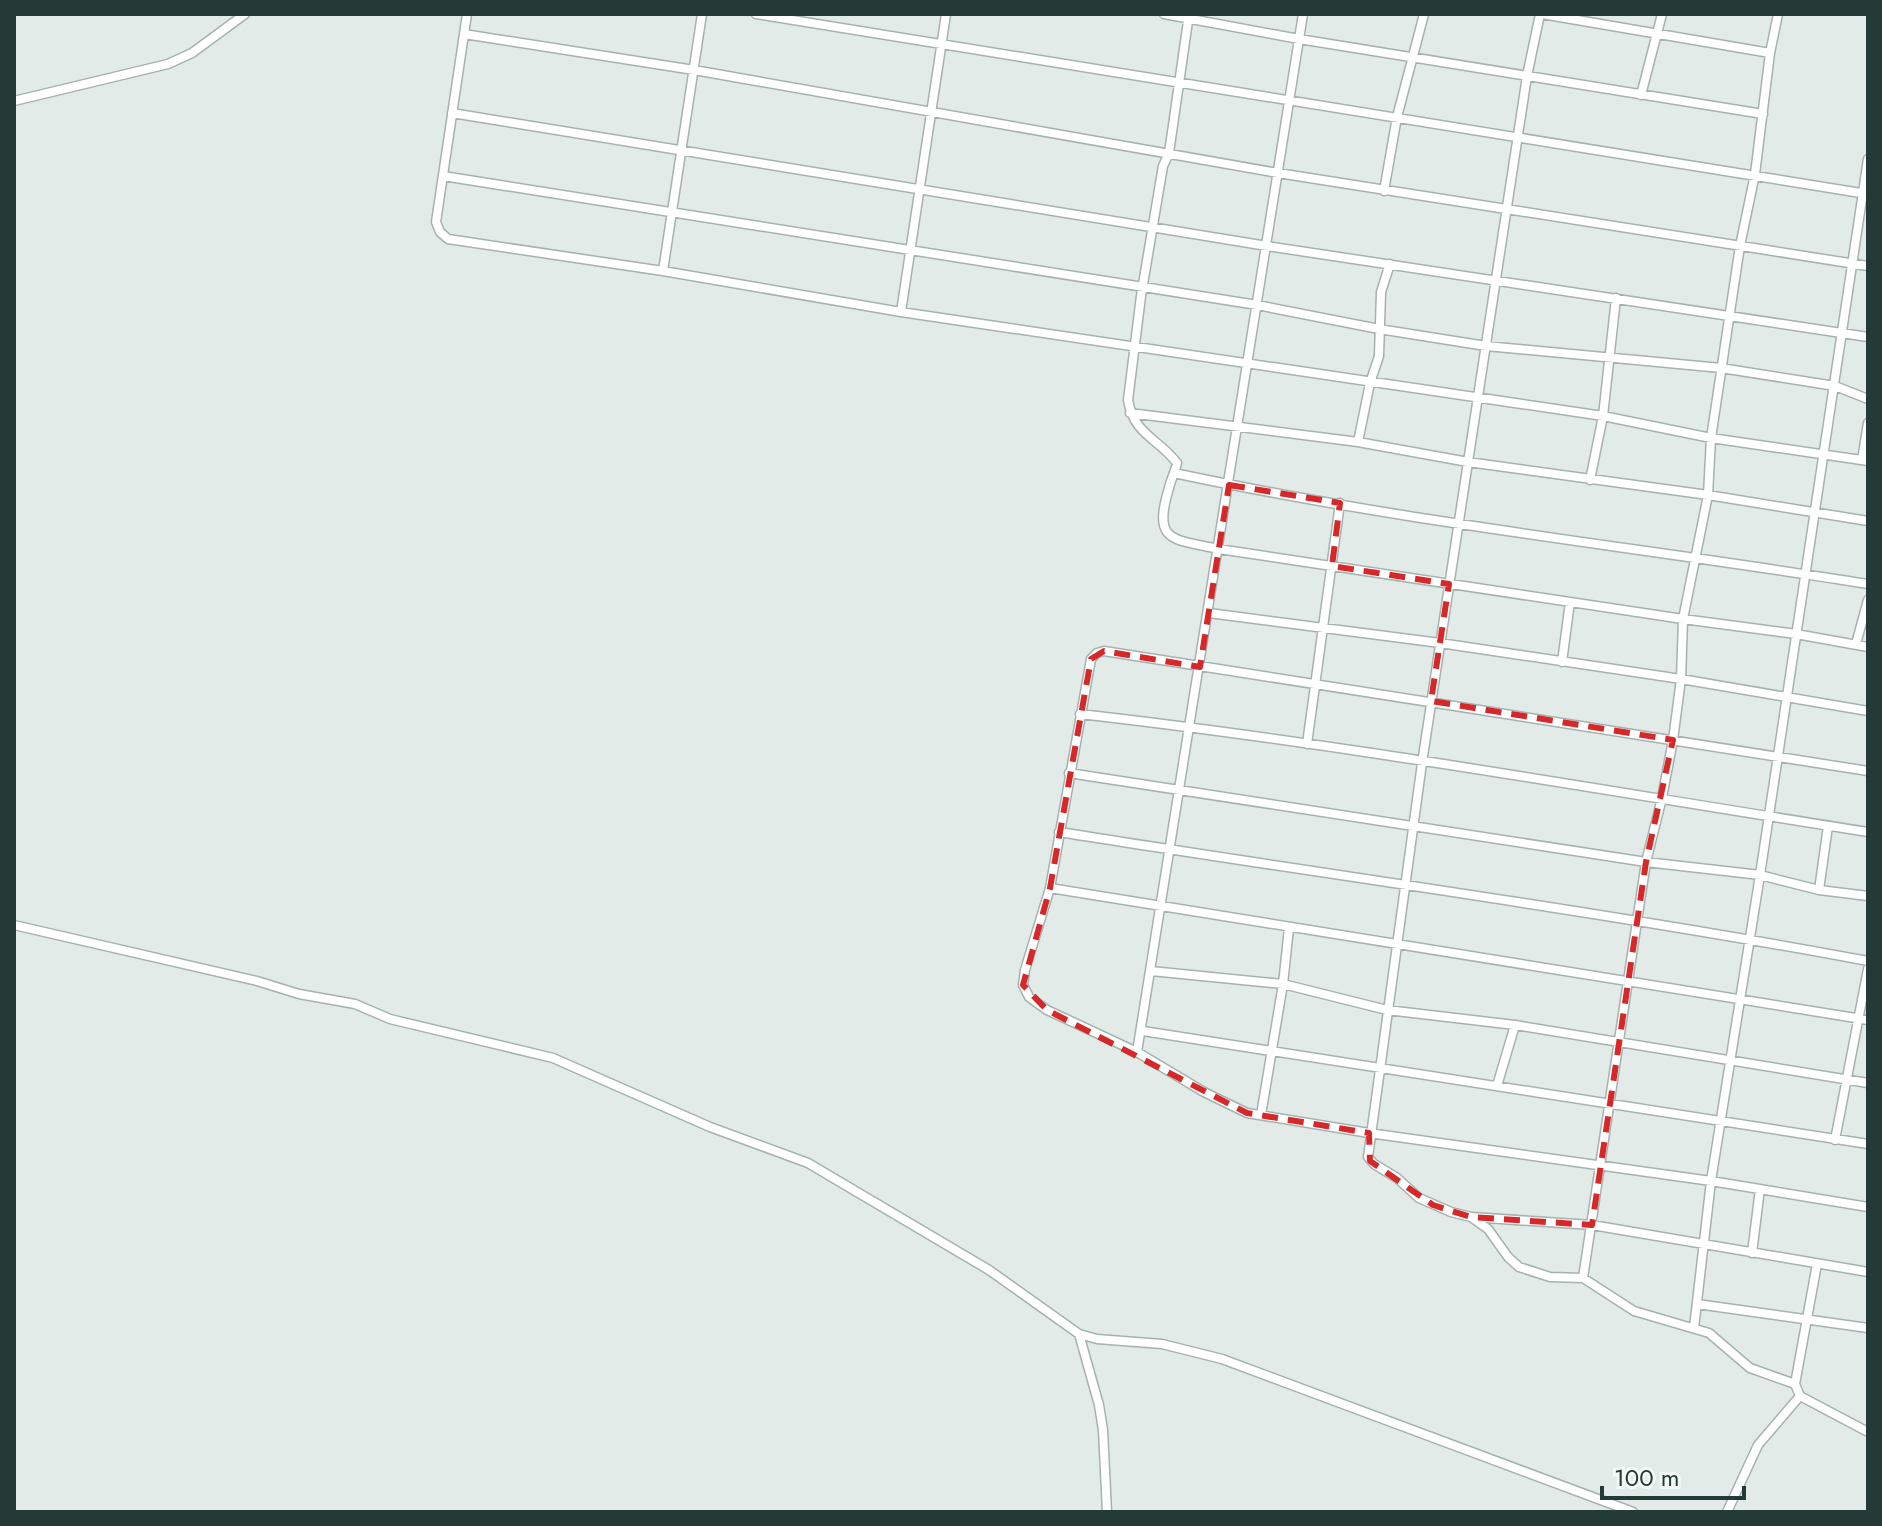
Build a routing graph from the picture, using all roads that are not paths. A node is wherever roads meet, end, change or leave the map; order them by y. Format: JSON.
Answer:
{"nodes":[{"id":1,"x":245,"y":14,"type":"edge"},
{"id":2,"x":467,"y":14,"type":"edge"},
{"id":3,"x":702,"y":14,"type":"edge"},
{"id":4,"x":756,"y":14,"type":"edge"},
{"id":5,"x":946,"y":14,"type":"edge"},
{"id":6,"x":1164,"y":14,"type":"edge"},
{"id":7,"x":1303,"y":14,"type":"edge"},
{"id":8,"x":1424,"y":14,"type":"edge"},
{"id":9,"x":1541,"y":14,"type":"edge"},
{"id":10,"x":1662,"y":14,"type":"edge"},
{"id":11,"x":1778,"y":14,"type":"edge"},
{"id":12,"x":1189,"y":16,"type":"edge"},
{"id":13,"x":464,"y":34,"type":"junction"},
{"id":14,"x":1657,"y":35,"type":"junction"},
{"id":15,"x":1299,"y":39,"type":"junction"},
{"id":16,"x":941,"y":44,"type":"junction"},
{"id":17,"x":1770,"y":53,"type":"junction"},
{"id":18,"x":1414,"y":57,"type":"junction"},
{"id":19,"x":694,"y":70,"type":"junction"},
{"id":20,"x":1527,"y":76,"type":"junction"},
{"id":21,"x":1180,"y":81,"type":"junction"},
{"id":22,"x":1641,"y":95,"type":"junction"},
{"id":23,"x":1290,"y":99,"type":"junction"},
{"id":24,"x":14,"y":101,"type":"edge"},
{"id":25,"x":452,"y":113,"type":"junction"},
{"id":26,"x":931,"y":114,"type":"junction"},
{"id":27,"x":1763,"y":114,"type":"junction"},
{"id":28,"x":1397,"y":117,"type":"junction"},
{"id":29,"x":1518,"y":136,"type":"junction"},
{"id":30,"x":681,"y":152,"type":"junction"},
{"id":31,"x":1169,"y":153,"type":"junction"},
{"id":32,"x":1868,"y":159,"type":"edge"},
{"id":33,"x":1278,"y":173,"type":"junction"},
{"id":34,"x":1755,"y":174,"type":"junction"},
{"id":35,"x":443,"y":176,"type":"junction"},
{"id":36,"x":920,"y":191,"type":"junction"},
{"id":37,"x":1384,"y":191,"type":"junction"},
{"id":38,"x":1866,"y":194,"type":"edge"},
{"id":39,"x":1507,"y":210,"type":"junction"},
{"id":40,"x":672,"y":212,"type":"junction"},
{"id":41,"x":1154,"y":227,"type":"junction"},
{"id":42,"x":1267,"y":246,"type":"junction"},
{"id":43,"x":1740,"y":246,"type":"junction"},
{"id":44,"x":911,"y":250,"type":"junction"},
{"id":45,"x":1390,"y":264,"type":"junction"},
{"id":46,"x":1854,"y":264,"type":"junction"},
{"id":47,"x":1868,"y":266,"type":"edge"},
{"id":48,"x":663,"y":271,"type":"junction"},
{"id":49,"x":1496,"y":281,"type":"junction"},
{"id":50,"x":1143,"y":287,"type":"junction"},
{"id":51,"x":1616,"y":298,"type":"junction"},
{"id":52,"x":1257,"y":305,"type":"junction"},
{"id":53,"x":901,"y":312,"type":"junction"},
{"id":54,"x":1730,"y":315,"type":"junction"},
{"id":55,"x":1379,"y":329,"type":"junction"},
{"id":56,"x":1843,"y":333,"type":"junction"},
{"id":57,"x":1868,"y":337,"type":"edge"},
{"id":58,"x":1486,"y":346,"type":"junction"},
{"id":59,"x":1134,"y":347,"type":"junction"},
{"id":60,"x":1610,"y":357,"type":"junction"},
{"id":61,"x":1248,"y":365,"type":"junction"},
{"id":62,"x":1721,"y":368,"type":"junction"},
{"id":63,"x":1370,"y":383,"type":"junction"},
{"id":64,"x":1835,"y":386,"type":"junction"},
{"id":65,"x":1478,"y":399,"type":"junction"},
{"id":66,"x":1868,"y":399,"type":"edge"},
{"id":67,"x":1130,"y":413,"type":"junction"},
{"id":68,"x":1603,"y":416,"type":"junction"},
{"id":69,"x":1868,"y":423,"type":"edge"},
{"id":70,"x":1238,"y":425,"type":"junction"},
{"id":71,"x":1711,"y":438,"type":"junction"},
{"id":72,"x":1358,"y":442,"type":"junction"},
{"id":73,"x":1824,"y":455,"type":"junction"},
{"id":74,"x":1865,"y":461,"type":"edge"},
{"id":75,"x":1468,"y":462,"type":"junction"},
{"id":76,"x":1174,"y":473,"type":"junction"},
{"id":77,"x":1590,"y":480,"type":"junction"},
{"id":78,"x":1229,"y":485,"type":"junction"},
{"id":79,"x":1708,"y":495,"type":"junction"},
{"id":80,"x":1340,"y":503,"type":"junction"},
{"id":81,"x":1815,"y":513,"type":"junction"},
{"id":82,"x":1868,"y":521,"type":"edge"},
{"id":83,"x":1459,"y":523,"type":"junction"},
{"id":84,"x":1219,"y":549,"type":"junction"},
{"id":85,"x":1697,"y":559,"type":"junction"},
{"id":86,"x":1332,"y":566,"type":"junction"},
{"id":87,"x":1806,"y":574,"type":"junction"},
{"id":88,"x":1449,"y":584,"type":"junction"},
{"id":89,"x":1868,"y":584,"type":"edge"},
{"id":90,"x":1868,"y":600,"type":"edge"},
{"id":91,"x":1570,"y":602,"type":"junction"},
{"id":92,"x":1209,"y":613,"type":"junction"},
{"id":93,"x":1683,"y":619,"type":"junction"},
{"id":94,"x":1325,"y":628,"type":"junction"},
{"id":95,"x":1796,"y":634,"type":"junction"},
{"id":96,"x":1440,"y":643,"type":"junction"},
{"id":97,"x":1856,"y":644,"type":"junction"},
{"id":98,"x":1868,"y":647,"type":"edge"},
{"id":99,"x":1562,"y":662,"type":"junction"},
{"id":100,"x":1200,"y":667,"type":"junction"},
{"id":101,"x":1681,"y":679,"type":"junction"},
{"id":102,"x":1316,"y":684,"type":"junction"},
{"id":103,"x":1786,"y":698,"type":"junction"},
{"id":104,"x":1431,"y":701,"type":"junction"},
{"id":105,"x":1868,"y":711,"type":"edge"},
{"id":106,"x":1080,"y":714,"type":"junction"},
{"id":107,"x":1191,"y":726,"type":"junction"},
{"id":108,"x":1673,"y":740,"type":"junction"},
{"id":109,"x":1307,"y":744,"type":"junction"},
{"id":110,"x":1777,"y":756,"type":"junction"},
{"id":111,"x":1422,"y":763,"type":"junction"},
{"id":112,"x":1868,"y":771,"type":"edge"},
{"id":113,"x":1069,"y":773,"type":"junction"},
{"id":114,"x":1180,"y":791,"type":"junction"},
{"id":115,"x":1662,"y":798,"type":"junction"},
{"id":116,"x":1768,"y":817,"type":"junction"},
{"id":117,"x":1413,"y":826,"type":"junction"},
{"id":118,"x":1828,"y":826,"type":"junction"},
{"id":119,"x":1059,"y":832,"type":"junction"},
{"id":120,"x":1868,"y":832,"type":"edge"},
{"id":121,"x":1171,"y":850,"type":"junction"},
{"id":122,"x":1646,"y":862,"type":"junction"},
{"id":123,"x":1760,"y":875,"type":"junction"},
{"id":124,"x":1406,"y":884,"type":"junction"},
{"id":125,"x":1050,"y":888,"type":"junction"},
{"id":126,"x":1819,"y":890,"type":"junction"},
{"id":127,"x":1868,"y":896,"type":"edge"},
{"id":128,"x":1162,"y":907,"type":"junction"},
{"id":129,"x":1637,"y":923,"type":"junction"},
{"id":130,"x":14,"y":925,"type":"edge"},
{"id":131,"x":1289,"y":928,"type":"junction"},
{"id":132,"x":1749,"y":939,"type":"junction"},
{"id":133,"x":1396,"y":946,"type":"junction"},
{"id":134,"x":1868,"y":961,"type":"edge"},
{"id":135,"x":1868,"y":969,"type":"edge"},
{"id":136,"x":1151,"y":971,"type":"junction"},
{"id":137,"x":1628,"y":982,"type":"junction"},
{"id":138,"x":1283,"y":984,"type":"junction"},
{"id":139,"x":1740,"y":999,"type":"junction"},
{"id":140,"x":1387,"y":1010,"type":"junction"},
{"id":141,"x":1857,"y":1019,"type":"junction"},
{"id":142,"x":1868,"y":1020,"type":"edge"},
{"id":143,"x":1515,"y":1025,"type":"junction"},
{"id":144,"x":1143,"y":1031,"type":"junction"},
{"id":145,"x":1618,"y":1044,"type":"junction"},
{"id":146,"x":1137,"y":1052,"type":"junction"},
{"id":147,"x":1272,"y":1052,"type":"junction"},
{"id":148,"x":1730,"y":1062,"type":"junction"},
{"id":149,"x":1379,"y":1068,"type":"junction"},
{"id":150,"x":1845,"y":1080,"type":"junction"},
{"id":151,"x":1868,"y":1083,"type":"edge"},
{"id":152,"x":1497,"y":1086,"type":"junction"},
{"id":153,"x":1609,"y":1103,"type":"junction"},
{"id":154,"x":1261,"y":1115,"type":"junction"},
{"id":155,"x":1721,"y":1123,"type":"junction"},
{"id":156,"x":1369,"y":1133,"type":"junction"},
{"id":157,"x":1835,"y":1140,"type":"junction"},
{"id":158,"x":1868,"y":1144,"type":"edge"},
{"id":159,"x":1599,"y":1164,"type":"junction"},
{"id":160,"x":1711,"y":1181,"type":"junction"},
{"id":161,"x":1760,"y":1189,"type":"junction"},
{"id":162,"x":1868,"y":1207,"type":"edge"},
{"id":163,"x":1471,"y":1217,"type":"junction"},
{"id":164,"x":1592,"y":1225,"type":"junction"},
{"id":165,"x":1704,"y":1246,"type":"junction"},
{"id":166,"x":1752,"y":1253,"type":"junction"},
{"id":167,"x":1817,"y":1264,"type":"junction"},
{"id":168,"x":1868,"y":1272,"type":"edge"},
{"id":169,"x":1583,"y":1278,"type":"junction"},
{"id":170,"x":1697,"y":1304,"type":"junction"},
{"id":171,"x":1808,"y":1319,"type":"junction"},
{"id":172,"x":1694,"y":1328,"type":"junction"},
{"id":173,"x":1868,"y":1328,"type":"edge"},
{"id":174,"x":1079,"y":1334,"type":"junction"},
{"id":175,"x":1795,"y":1384,"type":"junction"},
{"id":176,"x":1800,"y":1396,"type":"junction"},
{"id":177,"x":1868,"y":1432,"type":"edge"},
{"id":178,"x":1107,"y":1512,"type":"edge"},
{"id":179,"x":1633,"y":1512,"type":"edge"},
{"id":180,"x":1727,"y":1512,"type":"edge"}],
"edges":[{"from":1,"to":24,"type":"street"},
{"from":2,"to":13,"type":"street"},
{"from":3,"to":19,"type":"street"},
{"from":4,"to":16,"type":"street"},
{"from":5,"to":16,"type":"street"},
{"from":6,"to":12,"type":"street"},
{"from":7,"to":15,"type":"street"},
{"from":8,"to":18,"type":"street"},
{"from":9,"to":14,"type":"street"},
{"from":9,"to":20,"type":"street"},
{"from":10,"to":14,"type":"street"},
{"from":11,"to":17,"type":"street"},
{"from":12,"to":15,"type":"street"},
{"from":12,"to":21,"type":"street"},
{"from":13,"to":19,"type":"street"},
{"from":13,"to":25,"type":"street"},
{"from":14,"to":17,"type":"street"},
{"from":14,"to":22,"type":"street"},
{"from":15,"to":18,"type":"street"},
{"from":15,"to":23,"type":"street"},
{"from":16,"to":21,"type":"street"},
{"from":16,"to":26,"type":"street"},
{"from":17,"to":27,"type":"street"},
{"from":18,"to":20,"type":"street"},
{"from":18,"to":28,"type":"street"},
{"from":19,"to":26,"type":"street"},
{"from":19,"to":30,"type":"street"},
{"from":20,"to":22,"type":"street"},
{"from":20,"to":29,"type":"street"},
{"from":21,"to":23,"type":"street"},
{"from":21,"to":31,"type":"street"},
{"from":22,"to":27,"type":"street"},
{"from":23,"to":28,"type":"street"},
{"from":23,"to":33,"type":"street"},
{"from":25,"to":30,"type":"street"},
{"from":25,"to":35,"type":"street"},
{"from":26,"to":31,"type":"street"},
{"from":26,"to":36,"type":"street"},
{"from":27,"to":34,"type":"street"},
{"from":28,"to":29,"type":"street"},
{"from":28,"to":37,"type":"street"},
{"from":29,"to":34,"type":"street"},
{"from":29,"to":39,"type":"street"},
{"from":30,"to":36,"type":"street"},
{"from":30,"to":40,"type":"street"},
{"from":31,"to":33,"type":"street"},
{"from":31,"to":41,"type":"street"},
{"from":32,"to":38,"type":"street"},
{"from":33,"to":37,"type":"street"},
{"from":33,"to":42,"type":"street"},
{"from":34,"to":38,"type":"street"},
{"from":34,"to":43,"type":"street"},
{"from":35,"to":40,"type":"street"},
{"from":35,"to":48,"type":"street"},
{"from":36,"to":41,"type":"street"},
{"from":36,"to":44,"type":"street"},
{"from":37,"to":39,"type":"street"},
{"from":38,"to":46,"type":"street"},
{"from":39,"to":43,"type":"street"},
{"from":39,"to":49,"type":"street"},
{"from":40,"to":44,"type":"street"},
{"from":40,"to":48,"type":"street"},
{"from":41,"to":42,"type":"street"},
{"from":41,"to":50,"type":"street"},
{"from":42,"to":45,"type":"street"},
{"from":42,"to":52,"type":"street"},
{"from":43,"to":46,"type":"street"},
{"from":43,"to":54,"type":"street"},
{"from":44,"to":50,"type":"street"},
{"from":44,"to":53,"type":"street"},
{"from":45,"to":49,"type":"street"},
{"from":45,"to":55,"type":"street"},
{"from":46,"to":47,"type":"street"},
{"from":46,"to":56,"type":"street"},
{"from":48,"to":53,"type":"street"},
{"from":49,"to":51,"type":"street"},
{"from":49,"to":58,"type":"street"},
{"from":50,"to":52,"type":"street"},
{"from":50,"to":59,"type":"street"},
{"from":51,"to":54,"type":"street"},
{"from":51,"to":60,"type":"street"},
{"from":52,"to":55,"type":"street"},
{"from":52,"to":61,"type":"street"},
{"from":53,"to":59,"type":"street"},
{"from":54,"to":56,"type":"street"},
{"from":54,"to":62,"type":"street"},
{"from":55,"to":58,"type":"street"},
{"from":55,"to":63,"type":"street"},
{"from":56,"to":57,"type":"street"},
{"from":56,"to":64,"type":"street"},
{"from":58,"to":60,"type":"street"},
{"from":58,"to":65,"type":"street"},
{"from":59,"to":61,"type":"street"},
{"from":59,"to":67,"type":"street"},
{"from":60,"to":62,"type":"street"},
{"from":60,"to":68,"type":"street"},
{"from":61,"to":63,"type":"street"},
{"from":61,"to":70,"type":"street"},
{"from":62,"to":64,"type":"street"},
{"from":62,"to":71,"type":"street"},
{"from":63,"to":65,"type":"street"},
{"from":63,"to":72,"type":"street"},
{"from":64,"to":66,"type":"street"},
{"from":64,"to":73,"type":"street"},
{"from":65,"to":68,"type":"street"},
{"from":65,"to":75,"type":"street"},
{"from":67,"to":70,"type":"street"},
{"from":67,"to":76,"type":"street"},
{"from":68,"to":71,"type":"street"},
{"from":68,"to":77,"type":"street"},
{"from":69,"to":74,"type":"street"},
{"from":70,"to":72,"type":"street"},
{"from":70,"to":78,"type":"street"},
{"from":71,"to":73,"type":"street"},
{"from":71,"to":79,"type":"street"},
{"from":72,"to":75,"type":"street"},
{"from":73,"to":74,"type":"street"},
{"from":73,"to":81,"type":"street"},
{"from":75,"to":77,"type":"street"},
{"from":75,"to":83,"type":"street"},
{"from":76,"to":78,"type":"street"},
{"from":76,"to":84,"type":"street"},
{"from":77,"to":79,"type":"street"},
{"from":78,"to":80,"type":"street"},
{"from":78,"to":84,"type":"street"},
{"from":79,"to":81,"type":"street"},
{"from":79,"to":85,"type":"street"},
{"from":80,"to":83,"type":"street"},
{"from":80,"to":86,"type":"street"},
{"from":81,"to":82,"type":"street"},
{"from":81,"to":87,"type":"street"},
{"from":83,"to":85,"type":"street"},
{"from":83,"to":88,"type":"street"},
{"from":84,"to":86,"type":"street"},
{"from":84,"to":92,"type":"street"},
{"from":85,"to":87,"type":"street"},
{"from":85,"to":93,"type":"street"},
{"from":86,"to":88,"type":"street"},
{"from":86,"to":94,"type":"street"},
{"from":87,"to":89,"type":"street"},
{"from":87,"to":95,"type":"street"},
{"from":88,"to":91,"type":"street"},
{"from":88,"to":96,"type":"street"},
{"from":90,"to":97,"type":"street"},
{"from":91,"to":93,"type":"street"},
{"from":91,"to":99,"type":"street"},
{"from":92,"to":94,"type":"street"},
{"from":92,"to":100,"type":"street"},
{"from":93,"to":95,"type":"street"},
{"from":93,"to":101,"type":"street"},
{"from":94,"to":96,"type":"street"},
{"from":94,"to":102,"type":"street"},
{"from":95,"to":97,"type":"street"},
{"from":95,"to":103,"type":"street"},
{"from":96,"to":99,"type":"street"},
{"from":96,"to":104,"type":"street"},
{"from":97,"to":98,"type":"street"},
{"from":99,"to":101,"type":"street"},
{"from":100,"to":102,"type":"street"},
{"from":100,"to":106,"type":"street"},
{"from":100,"to":107,"type":"street"},
{"from":101,"to":103,"type":"street"},
{"from":101,"to":108,"type":"street"},
{"from":102,"to":104,"type":"street"},
{"from":102,"to":109,"type":"street"},
{"from":103,"to":105,"type":"street"},
{"from":103,"to":110,"type":"street"},
{"from":104,"to":108,"type":"street"},
{"from":104,"to":111,"type":"street"},
{"from":106,"to":107,"type":"street"},
{"from":106,"to":113,"type":"street"},
{"from":107,"to":109,"type":"street"},
{"from":107,"to":114,"type":"street"},
{"from":108,"to":110,"type":"street"},
{"from":108,"to":115,"type":"street"},
{"from":109,"to":111,"type":"street"},
{"from":110,"to":112,"type":"street"},
{"from":110,"to":116,"type":"street"},
{"from":111,"to":115,"type":"street"},
{"from":111,"to":117,"type":"street"},
{"from":113,"to":114,"type":"street"},
{"from":113,"to":119,"type":"street"},
{"from":114,"to":117,"type":"street"},
{"from":114,"to":121,"type":"street"},
{"from":115,"to":116,"type":"street"},
{"from":115,"to":122,"type":"street"},
{"from":116,"to":118,"type":"street"},
{"from":116,"to":123,"type":"street"},
{"from":117,"to":122,"type":"street"},
{"from":117,"to":124,"type":"street"},
{"from":118,"to":120,"type":"street"},
{"from":118,"to":126,"type":"street"},
{"from":119,"to":121,"type":"street"},
{"from":119,"to":125,"type":"street"},
{"from":121,"to":124,"type":"street"},
{"from":121,"to":128,"type":"street"},
{"from":122,"to":123,"type":"street"},
{"from":122,"to":129,"type":"street"},
{"from":123,"to":126,"type":"street"},
{"from":123,"to":132,"type":"street"},
{"from":124,"to":129,"type":"street"},
{"from":124,"to":133,"type":"street"},
{"from":125,"to":128,"type":"street"},
{"from":125,"to":146,"type":"street"},
{"from":126,"to":127,"type":"street"},
{"from":128,"to":131,"type":"street"},
{"from":128,"to":136,"type":"street"},
{"from":129,"to":132,"type":"street"},
{"from":129,"to":137,"type":"street"},
{"from":130,"to":174,"type":"street"},
{"from":131,"to":133,"type":"street"},
{"from":131,"to":138,"type":"street"},
{"from":132,"to":134,"type":"street"},
{"from":132,"to":139,"type":"street"},
{"from":133,"to":137,"type":"street"},
{"from":133,"to":140,"type":"street"},
{"from":135,"to":141,"type":"street"},
{"from":136,"to":138,"type":"street"},
{"from":136,"to":144,"type":"street"},
{"from":137,"to":139,"type":"street"},
{"from":137,"to":145,"type":"street"},
{"from":138,"to":140,"type":"street"},
{"from":138,"to":147,"type":"street"},
{"from":139,"to":141,"type":"street"},
{"from":139,"to":148,"type":"street"},
{"from":140,"to":143,"type":"street"},
{"from":140,"to":149,"type":"street"},
{"from":141,"to":142,"type":"street"},
{"from":141,"to":150,"type":"street"},
{"from":143,"to":145,"type":"street"},
{"from":143,"to":152,"type":"street"},
{"from":144,"to":146,"type":"street"},
{"from":144,"to":147,"type":"street"},
{"from":145,"to":148,"type":"street"},
{"from":145,"to":153,"type":"street"},
{"from":146,"to":154,"type":"street"},
{"from":147,"to":149,"type":"street"},
{"from":147,"to":154,"type":"street"},
{"from":148,"to":150,"type":"street"},
{"from":148,"to":155,"type":"street"},
{"from":149,"to":152,"type":"street"},
{"from":149,"to":156,"type":"street"},
{"from":150,"to":151,"type":"street"},
{"from":150,"to":157,"type":"street"},
{"from":152,"to":153,"type":"street"},
{"from":153,"to":155,"type":"street"},
{"from":153,"to":159,"type":"street"},
{"from":154,"to":156,"type":"street"},
{"from":155,"to":157,"type":"street"},
{"from":155,"to":160,"type":"street"},
{"from":156,"to":159,"type":"street"},
{"from":156,"to":163,"type":"street"},
{"from":157,"to":158,"type":"street"},
{"from":159,"to":160,"type":"street"},
{"from":159,"to":164,"type":"street"},
{"from":160,"to":161,"type":"street"},
{"from":160,"to":165,"type":"street"},
{"from":161,"to":162,"type":"street"},
{"from":161,"to":166,"type":"street"},
{"from":163,"to":164,"type":"street"},
{"from":163,"to":169,"type":"street"},
{"from":164,"to":165,"type":"street"},
{"from":164,"to":169,"type":"street"},
{"from":165,"to":166,"type":"street"},
{"from":165,"to":170,"type":"street"},
{"from":166,"to":167,"type":"street"},
{"from":167,"to":168,"type":"street"},
{"from":167,"to":171,"type":"street"},
{"from":169,"to":172,"type":"street"},
{"from":170,"to":171,"type":"street"},
{"from":170,"to":172,"type":"street"},
{"from":171,"to":173,"type":"street"},
{"from":171,"to":175,"type":"street"},
{"from":172,"to":175,"type":"street"},
{"from":174,"to":178,"type":"street"},
{"from":174,"to":179,"type":"street"},
{"from":175,"to":176,"type":"street"},
{"from":176,"to":177,"type":"street"},
{"from":176,"to":180,"type":"street"}]}
